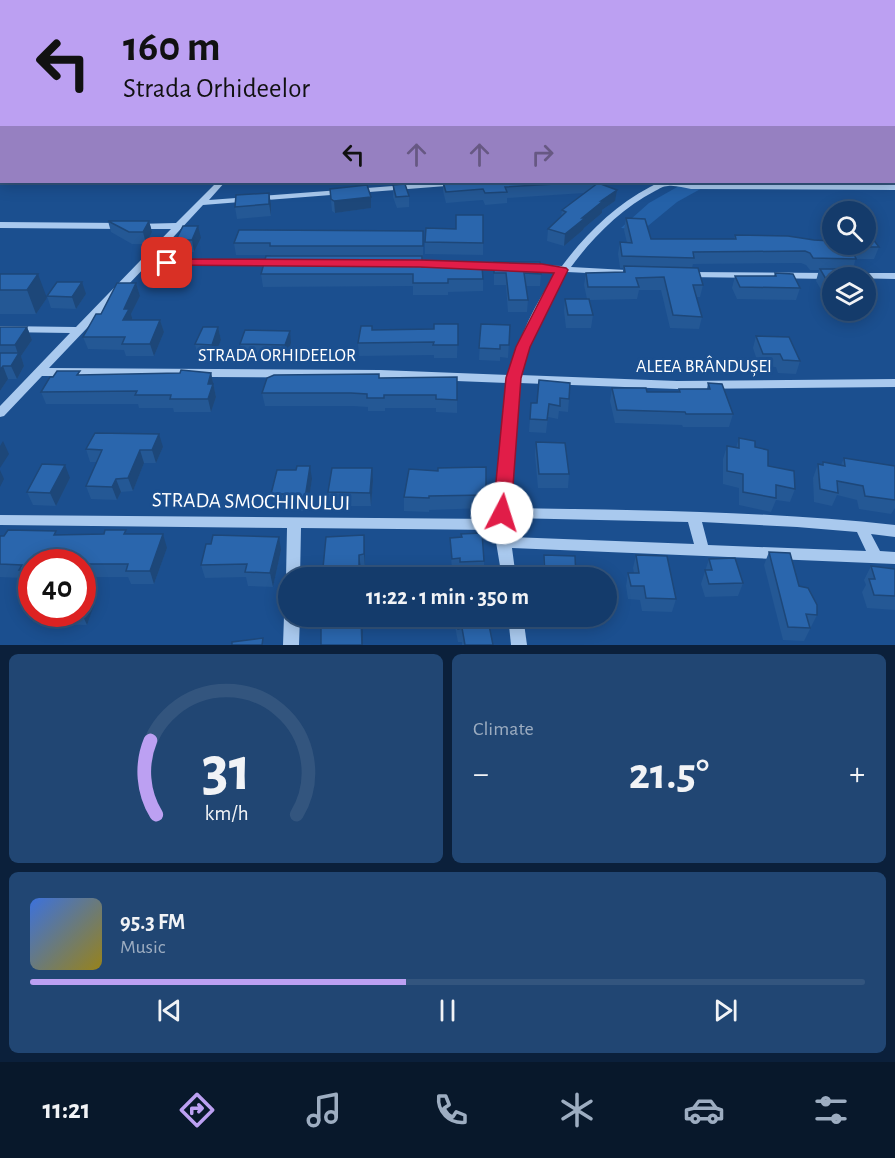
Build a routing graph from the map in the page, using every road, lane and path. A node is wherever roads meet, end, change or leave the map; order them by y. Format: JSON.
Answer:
{"nodes":[{"id":1,"x":219,"y":183,"type":"edge"},
{"id":2,"x":459,"y":183,"type":"edge"},
{"id":3,"x":664,"y":183,"type":"edge"},
{"id":4,"x":672,"y":183,"type":"edge"},
{"id":5,"x":895,"y":187,"type":"edge"},
{"id":6,"x":202,"y":203,"type":"junction"},
{"id":7,"x":0,"y":225,"type":"edge"},
{"id":8,"x":177,"y":226,"type":"junction"},
{"id":9,"x":144,"y":263,"type":"junction"},
{"id":10,"x":294,"y":263,"type":"edge"},
{"id":11,"x":397,"y":263,"type":"edge"},
{"id":12,"x":562,"y":270,"type":"junction"},
{"id":13,"x":641,"y":274,"type":"edge"},
{"id":14,"x":676,"y":275,"type":"edge"},
{"id":15,"x":895,"y":276,"type":"edge"},
{"id":16,"x":0,"y":329,"type":"edge"},
{"id":17,"x":80,"y":330,"type":"junction"},
{"id":18,"x":39,"y":372,"type":"junction"},
{"id":19,"x":514,"y":378,"type":"junction"},
{"id":20,"x":895,"y":383,"type":"edge"},
{"id":21,"x":0,"y":413,"type":"edge"},
{"id":22,"x":694,"y":517,"type":"junction"},
{"id":23,"x":0,"y":519,"type":"edge"},
{"id":24,"x":502,"y":519,"type":"junction"},
{"id":25,"x":294,"y":523,"type":"junction"},
{"id":26,"x":861,"y":527,"type":"junction"},
{"id":27,"x":895,"y":531,"type":"edge"},
{"id":28,"x":503,"y":542,"type":"junction"},
{"id":29,"x":702,"y":549,"type":"junction"},
{"id":30,"x":875,"y":555,"type":"junction"},
{"id":31,"x":895,"y":558,"type":"edge"},
{"id":32,"x":293,"y":567,"type":"edge"},
{"id":33,"x":506,"y":567,"type":"edge"},
{"id":34,"x":292,"y":627,"type":"edge"},
{"id":35,"x":517,"y":627,"type":"edge"},
{"id":36,"x":291,"y":645,"type":"edge"},
{"id":37,"x":519,"y":645,"type":"edge"}],
"edges":[{"from":1,"to":6,"type":"street"},
{"from":2,"to":6,"type":"street"},
{"from":3,"to":12,"type":"street"},
{"from":4,"to":5,"type":"street"},
{"from":6,"to":8,"type":"street"},
{"from":7,"to":8,"type":"street"},
{"from":8,"to":9,"type":"street"},
{"from":9,"to":10,"type":"street"},
{"from":9,"to":17,"type":"street"},
{"from":11,"to":12,"type":"street"},
{"from":12,"to":13,"type":"street"},
{"from":12,"to":19,"type":"street"},
{"from":14,"to":15,"type":"street"},
{"from":16,"to":17,"type":"street"},
{"from":17,"to":18,"type":"street"},
{"from":18,"to":19,"type":"street","name":"STRADA ORHIDEELOR"},
{"from":18,"to":21,"type":"street"},
{"from":19,"to":20,"type":"street","name":"ALEEA BRÂNDUȘEI"},
{"from":19,"to":24,"type":"street"},
{"from":22,"to":24,"type":"street","name":"STRADA SMOCHINULUI"},
{"from":22,"to":26,"type":"street","name":"STRADA SMOCHINULUI"},
{"from":22,"to":29,"type":"street"},
{"from":23,"to":25,"type":"street","name":"STRADA SMOCHINULUI"},
{"from":24,"to":25,"type":"street","name":"STRADA SMOCHINULUI"},
{"from":24,"to":28,"type":"street"},
{"from":25,"to":32,"type":"street"},
{"from":26,"to":27,"type":"street","name":"STRADA SMOCHINULUI"},
{"from":26,"to":30,"type":"street"},
{"from":28,"to":29,"type":"street"},
{"from":28,"to":33,"type":"street"},
{"from":29,"to":30,"type":"street"},
{"from":30,"to":31,"type":"street"},
{"from":34,"to":36,"type":"street"},
{"from":35,"to":37,"type":"street"}]}
